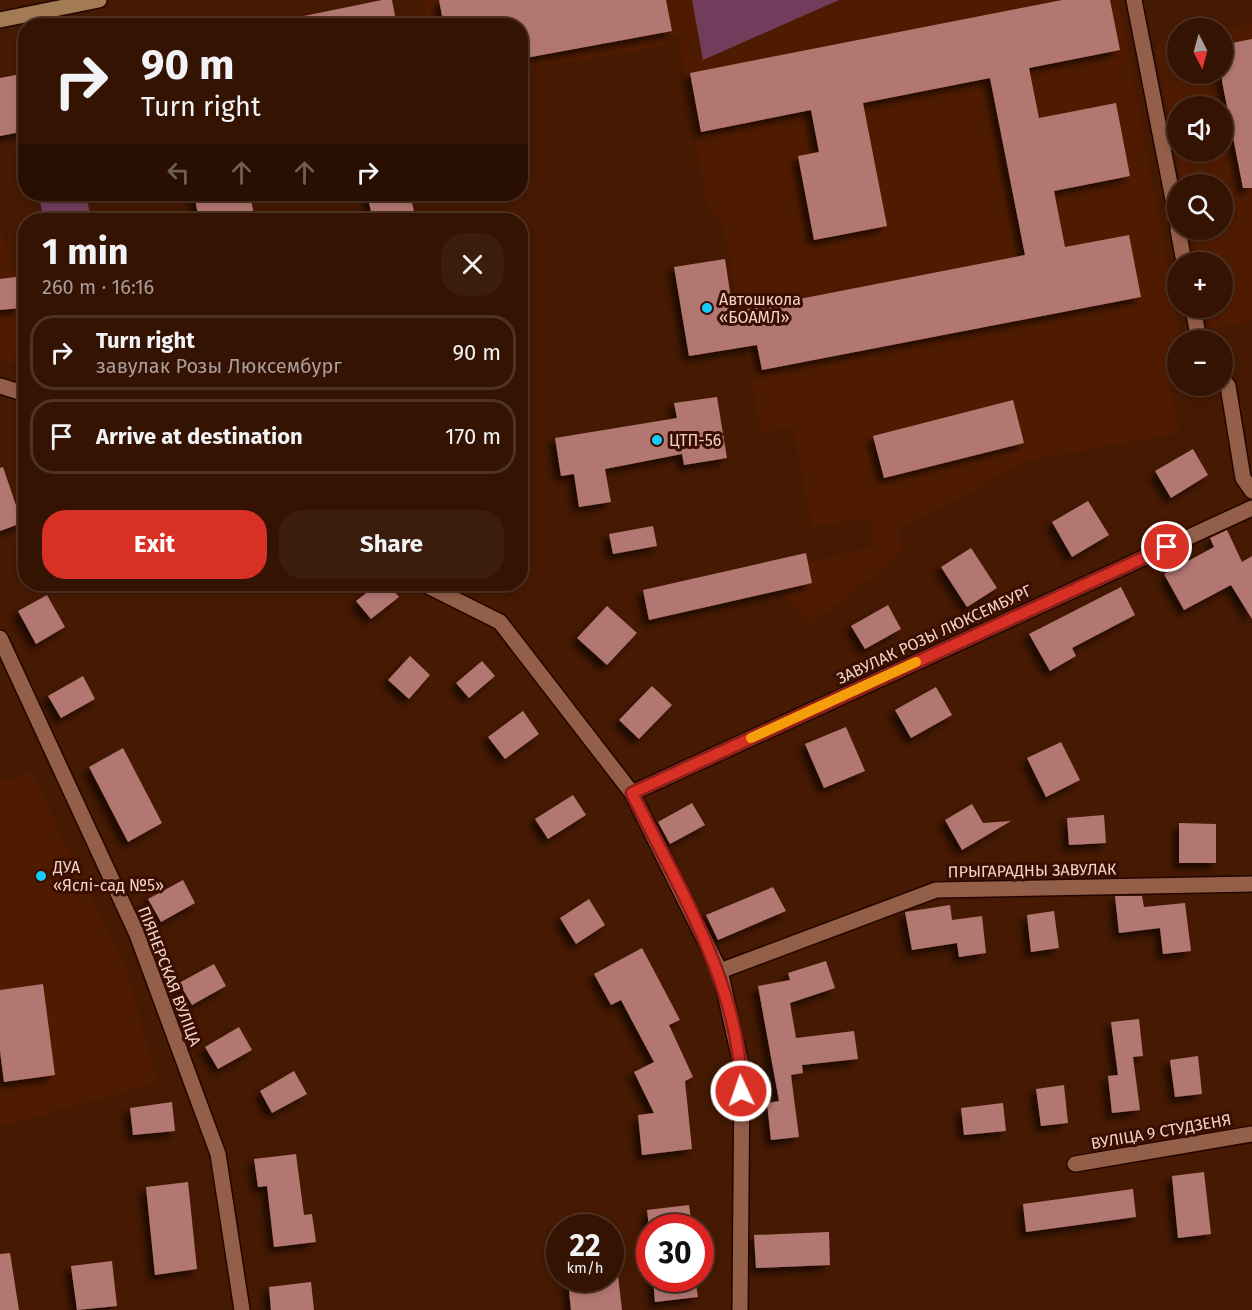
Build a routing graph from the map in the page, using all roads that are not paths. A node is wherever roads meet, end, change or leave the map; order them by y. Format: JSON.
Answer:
{"nodes":[{"id":1,"x":99,"y":0,"type":"edge"},
{"id":2,"x":1134,"y":0,"type":"edge"},
{"id":3,"x":0,"y":20,"type":"edge"},
{"id":4,"x":1168,"y":174,"type":"edge"},
{"id":5,"x":0,"y":386,"type":"edge"},
{"id":6,"x":18,"y":392,"type":"edge"},
{"id":7,"x":1230,"y":396,"type":"edge"},
{"id":8,"x":1252,"y":491,"type":"edge"},
{"id":9,"x":1252,"y":508,"type":"edge"},
{"id":10,"x":438,"y":591,"type":"edge"},
{"id":11,"x":0,"y":638,"type":"edge"},
{"id":12,"x":632,"y":793,"type":"junction"},
{"id":13,"x":1252,"y":884,"type":"edge"},
{"id":14,"x":720,"y":971,"type":"junction"},
{"id":15,"x":1252,"y":1134,"type":"edge"},
{"id":16,"x":1075,"y":1164,"type":"dead end"},
{"id":17,"x":242,"y":1310,"type":"edge"},
{"id":18,"x":740,"y":1310,"type":"edge"}],
"edges":[{"from":1,"to":3,"type":"main road"},
{"from":2,"to":4,"type":"street"},
{"from":5,"to":6,"type":"street"},
{"from":7,"to":8,"type":"street"},
{"from":9,"to":12,"type":"street","name":"ЗАВУЛАК РОЗЫ ЛЮКСЕМБУРГ"},
{"from":10,"to":12,"type":"street"},
{"from":11,"to":17,"type":"street","name":"ПІЯНЕРСКАЯ ВУЛІЦА"},
{"from":12,"to":14,"type":"street"},
{"from":13,"to":14,"type":"street","name":"ПРЫГАРАДНЫ ЗАВУЛАК"},
{"from":14,"to":18,"type":"street"},
{"from":15,"to":16,"type":"street","name":"ВУЛІЦА 9 СТУДЗЕНЯ"}]}
